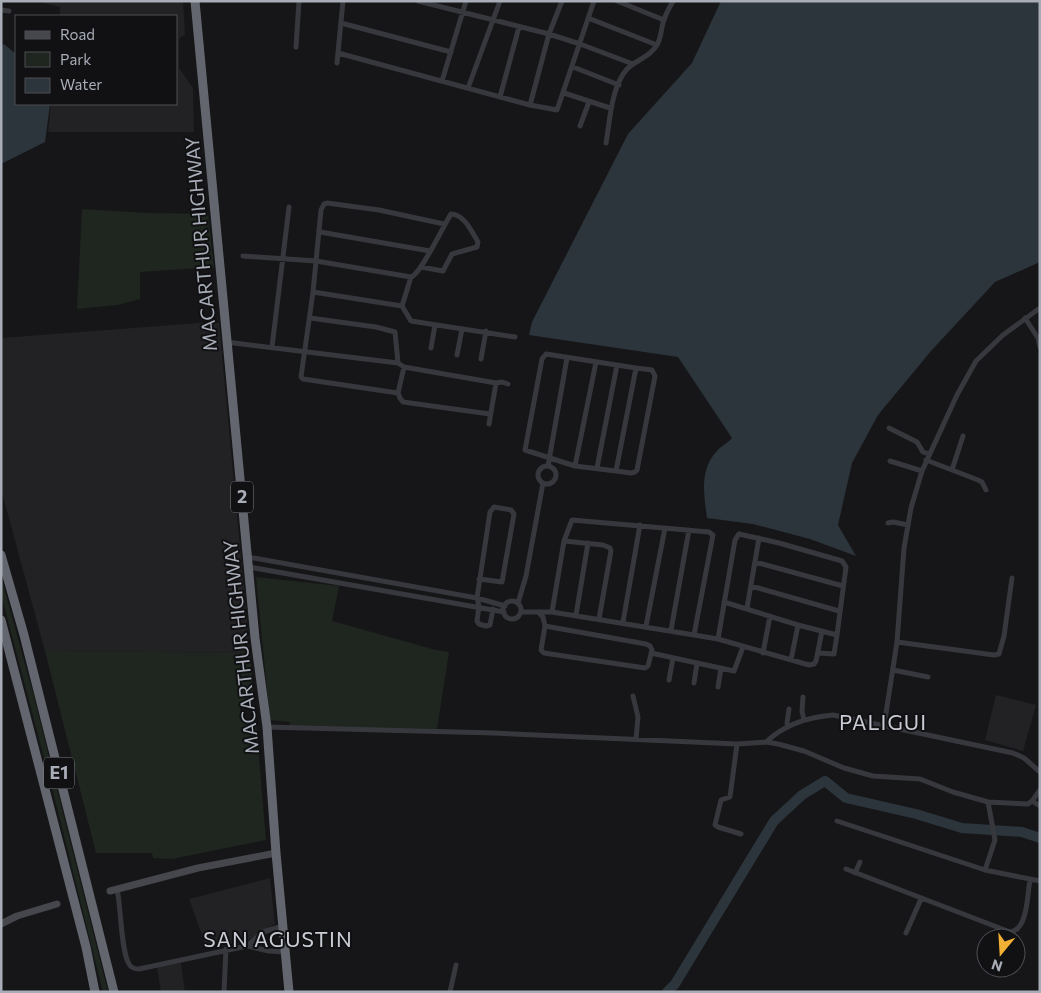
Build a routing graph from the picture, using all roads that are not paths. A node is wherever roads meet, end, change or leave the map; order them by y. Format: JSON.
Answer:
{"nodes":[{"id":1,"x":195,"y":1,"type":"edge"},
{"id":2,"x":299,"y":1,"type":"edge"},
{"id":3,"x":343,"y":1,"type":"edge"},
{"id":4,"x":418,"y":1,"type":"edge"},
{"id":5,"x":466,"y":1,"type":"edge"},
{"id":6,"x":500,"y":1,"type":"edge"},
{"id":7,"x":562,"y":1,"type":"edge"},
{"id":8,"x":594,"y":1,"type":"edge"},
{"id":9,"x":617,"y":1,"type":"edge"},
{"id":10,"x":673,"y":1,"type":"edge"},
{"id":11,"x":1,"y":10,"type":"edge"},
{"id":12,"x":9,"y":11,"type":"dead end"},
{"id":13,"x":462,"y":13,"type":"junction"},
{"id":14,"x":588,"y":18,"type":"junction"},
{"id":15,"x":664,"y":20,"type":"junction"},
{"id":16,"x":494,"y":21,"type":"junction"},
{"id":17,"x":341,"y":23,"type":"junction"},
{"id":18,"x":519,"y":27,"type":"junction"},
{"id":19,"x":549,"y":34,"type":"junction"},
{"id":20,"x":580,"y":44,"type":"junction"},
{"id":21,"x":657,"y":45,"type":"junction"},
{"id":22,"x":296,"y":48,"type":"dead end"},
{"id":23,"x":451,"y":52,"type":"junction"},
{"id":24,"x":338,"y":53,"type":"junction"},
{"id":25,"x":337,"y":63,"type":"dead end"},
{"id":26,"x":633,"y":64,"type":"junction"},
{"id":27,"x":573,"y":67,"type":"junction"},
{"id":28,"x":442,"y":81,"type":"junction"},
{"id":29,"x":619,"y":85,"type":"junction"},
{"id":30,"x":468,"y":88,"type":"junction"},
{"id":31,"x":564,"y":93,"type":"junction"},
{"id":32,"x":500,"y":97,"type":"junction"},
{"id":33,"x":589,"y":102,"type":"junction"},
{"id":34,"x":530,"y":104,"type":"junction"},
{"id":35,"x":610,"y":108,"type":"junction"},
{"id":36,"x":580,"y":126,"type":"dead end"},
{"id":37,"x":606,"y":143,"type":"dead end"},
{"id":38,"x":289,"y":207,"type":"dead end"},
{"id":39,"x":444,"y":224,"type":"junction"},
{"id":40,"x":320,"y":232,"type":"junction"},
{"id":41,"x":430,"y":250,"type":"junction"},
{"id":42,"x":243,"y":256,"type":"dead end"},
{"id":43,"x":283,"y":259,"type":"junction"},
{"id":44,"x":316,"y":261,"type":"junction"},
{"id":45,"x":422,"y":267,"type":"junction"},
{"id":46,"x":410,"y":278,"type":"junction"},
{"id":47,"x":313,"y":292,"type":"junction"},
{"id":48,"x":402,"y":306,"type":"junction"},
{"id":49,"x":1040,"y":308,"type":"edge"},
{"id":50,"x":310,"y":318,"type":"junction"},
{"id":51,"x":1025,"y":318,"type":"junction"},
{"id":52,"x":435,"y":325,"type":"junction"},
{"id":53,"x":462,"y":329,"type":"junction"},
{"id":54,"x":486,"y":332,"type":"junction"},
{"id":55,"x":516,"y":337,"type":"dead end"},
{"id":56,"x":226,"y":342,"type":"junction"},
{"id":57,"x":272,"y":347,"type":"junction"},
{"id":58,"x":1040,"y":347,"type":"edge"},
{"id":59,"x":431,"y":348,"type":"dead end"},
{"id":60,"x":305,"y":351,"type":"junction"},
{"id":61,"x":457,"y":355,"type":"dead end"},
{"id":62,"x":567,"y":358,"type":"junction"},
{"id":63,"x":481,"y":359,"type":"dead end"},
{"id":64,"x":596,"y":362,"type":"junction"},
{"id":65,"x":398,"y":363,"type":"junction"},
{"id":66,"x":617,"y":365,"type":"junction"},
{"id":67,"x":404,"y":367,"type":"junction"},
{"id":68,"x":636,"y":368,"type":"junction"},
{"id":69,"x":496,"y":384,"type":"junction"},
{"id":70,"x":508,"y":384,"type":"dead end"},
{"id":71,"x":398,"y":393,"type":"junction"},
{"id":72,"x":490,"y":414,"type":"junction"},
{"id":73,"x":489,"y":424,"type":"dead end"},
{"id":74,"x":889,"y":428,"type":"dead end"},
{"id":75,"x":963,"y":436,"type":"dead end"},
{"id":76,"x":929,"y":454,"type":"junction"},
{"id":77,"x":550,"y":458,"type":"junction"},
{"id":78,"x":926,"y":460,"type":"junction"},
{"id":79,"x":890,"y":461,"type":"dead end"},
{"id":80,"x":548,"y":466,"type":"junction"},
{"id":81,"x":575,"y":466,"type":"junction"},
{"id":82,"x":597,"y":468,"type":"junction"},
{"id":83,"x":952,"y":470,"type":"junction"},
{"id":84,"x":616,"y":471,"type":"junction"},
{"id":85,"x":922,"y":471,"type":"junction"},
{"id":86,"x":543,"y":483,"type":"junction"},
{"id":87,"x":986,"y":490,"type":"dead end"},
{"id":88,"x":888,"y":523,"type":"dead end"},
{"id":89,"x":640,"y":525,"type":"junction"},
{"id":90,"x":908,"y":525,"type":"junction"},
{"id":91,"x":665,"y":528,"type":"junction"},
{"id":92,"x":689,"y":530,"type":"junction"},
{"id":93,"x":759,"y":538,"type":"junction"},
{"id":94,"x":564,"y":541,"type":"junction"},
{"id":95,"x":588,"y":543,"type":"junction"},
{"id":96,"x":1,"y":555,"type":"edge"},
{"id":97,"x":248,"y":557,"type":"junction"},
{"id":98,"x":266,"y":560,"type":"junction"},
{"id":99,"x":755,"y":562,"type":"junction"},
{"id":100,"x":296,"y":565,"type":"junction"},
{"id":101,"x":249,"y":567,"type":"junction"},
{"id":102,"x":265,"y":570,"type":"junction"},
{"id":103,"x":295,"y":575,"type":"junction"},
{"id":104,"x":1012,"y":578,"type":"dead end"},
{"id":105,"x":370,"y":579,"type":"junction"},
{"id":106,"x":478,"y":579,"type":"junction"},
{"id":107,"x":751,"y":586,"type":"junction"},
{"id":108,"x":843,"y":586,"type":"junction"},
{"id":109,"x":368,"y":587,"type":"junction"},
{"id":110,"x":477,"y":598,"type":"junction"},
{"id":111,"x":724,"y":602,"type":"junction"},
{"id":112,"x":518,"y":603,"type":"junction"},
{"id":113,"x":479,"y":606,"type":"junction"},
{"id":114,"x":746,"y":608,"type":"junction"},
{"id":115,"x":504,"y":609,"type":"junction"},
{"id":116,"x":493,"y":610,"type":"junction"},
{"id":117,"x":839,"y":611,"type":"junction"},
{"id":118,"x":521,"y":612,"type":"junction"},
{"id":119,"x":538,"y":612,"type":"junction"},
{"id":120,"x":552,"y":612,"type":"junction"},
{"id":121,"x":576,"y":615,"type":"junction"},
{"id":122,"x":770,"y":616,"type":"junction"},
{"id":123,"x":599,"y":618,"type":"junction"},
{"id":124,"x":1,"y":620,"type":"edge"},
{"id":125,"x":622,"y":622,"type":"junction"},
{"id":126,"x":798,"y":625,"type":"junction"},
{"id":127,"x":545,"y":626,"type":"junction"},
{"id":128,"x":646,"y":626,"type":"junction"},
{"id":129,"x":671,"y":630,"type":"junction"},
{"id":130,"x":822,"y":631,"type":"junction"},
{"id":131,"x":694,"y":635,"type":"junction"},
{"id":132,"x":837,"y":635,"type":"junction"},
{"id":133,"x":718,"y":639,"type":"junction"},
{"id":134,"x":897,"y":642,"type":"junction"},
{"id":135,"x":743,"y":647,"type":"junction"},
{"id":136,"x":651,"y":653,"type":"junction"},
{"id":137,"x":763,"y":653,"type":"junction"},
{"id":138,"x":818,"y":653,"type":"junction"},
{"id":139,"x":674,"y":658,"type":"junction"},
{"id":140,"x":791,"y":660,"type":"junction"},
{"id":141,"x":697,"y":663,"type":"junction"},
{"id":142,"x":721,"y":668,"type":"junction"},
{"id":143,"x":893,"y":670,"type":"junction"},
{"id":144,"x":928,"y":677,"type":"dead end"},
{"id":145,"x":669,"y":680,"type":"dead end"},
{"id":146,"x":694,"y":683,"type":"dead end"},
{"id":147,"x":718,"y":687,"type":"dead end"},
{"id":148,"x":633,"y":696,"type":"dead end"},
{"id":149,"x":803,"y":697,"type":"dead end"},
{"id":150,"x":789,"y":709,"type":"dead end"},
{"id":151,"x":804,"y":720,"type":"junction"},
{"id":152,"x":884,"y":726,"type":"junction"},
{"id":153,"x":267,"y":727,"type":"junction"},
{"id":154,"x":788,"y":727,"type":"junction"},
{"id":155,"x":636,"y":739,"type":"junction"},
{"id":156,"x":766,"y":742,"type":"junction"},
{"id":157,"x":737,"y":744,"type":"junction"},
{"id":158,"x":1040,"y":772,"type":"edge"},
{"id":159,"x":1040,"y":790,"type":"edge"},
{"id":160,"x":1032,"y":801,"type":"junction"},
{"id":161,"x":988,"y":802,"type":"junction"},
{"id":162,"x":1040,"y":806,"type":"edge"},
{"id":163,"x":837,"y":821,"type":"dead end"},
{"id":164,"x":741,"y":834,"type":"dead end"},
{"id":165,"x":276,"y":854,"type":"junction"},
{"id":166,"x":860,"y":862,"type":"dead end"},
{"id":167,"x":846,"y":869,"type":"dead end"},
{"id":168,"x":985,"y":870,"type":"junction"},
{"id":169,"x":855,"y":872,"type":"junction"},
{"id":170,"x":1030,"y":880,"type":"junction"},
{"id":171,"x":1040,"y":881,"type":"edge"},
{"id":172,"x":113,"y":890,"type":"joint"},
{"id":173,"x":921,"y":899,"type":"junction"},
{"id":174,"x":57,"y":904,"type":"dead end"},
{"id":175,"x":1,"y":924,"type":"edge"},
{"id":176,"x":283,"y":926,"type":"junction"},
{"id":177,"x":906,"y":933,"type":"dead end"},
{"id":178,"x":246,"y":946,"type":"junction"},
{"id":179,"x":226,"y":950,"type":"junction"},
{"id":180,"x":284,"y":952,"type":"junction"},
{"id":181,"x":456,"y":965,"type":"dead end"},
{"id":182,"x":95,"y":992,"type":"edge"},
{"id":183,"x":114,"y":992,"type":"edge"},
{"id":184,"x":224,"y":992,"type":"edge"},
{"id":185,"x":289,"y":992,"type":"edge"},
{"id":186,"x":450,"y":992,"type":"edge"}],
"edges":[{"from":1,"to":56,"type":"highway","name":"MACARTHUR HIGHWAY","number":"2"},
{"from":2,"to":22,"type":"street"},
{"from":3,"to":17,"type":"street"},
{"from":4,"to":13,"type":"street"},
{"from":5,"to":13,"type":"street"},
{"from":6,"to":16,"type":"street"},
{"from":7,"to":19,"type":"street"},
{"from":8,"to":14,"type":"street"},
{"from":9,"to":15,"type":"street"},
{"from":10,"to":15,"type":"street"},
{"from":11,"to":12,"type":"street"},
{"from":13,"to":16,"type":"street"},
{"from":13,"to":23,"type":"street"},
{"from":14,"to":20,"type":"street"},
{"from":14,"to":21,"type":"street"},
{"from":15,"to":21,"type":"street"},
{"from":16,"to":18,"type":"street"},
{"from":16,"to":30,"type":"street"},
{"from":17,"to":23,"type":"street"},
{"from":17,"to":24,"type":"street"},
{"from":18,"to":19,"type":"street"},
{"from":18,"to":32,"type":"street"},
{"from":19,"to":20,"type":"street"},
{"from":19,"to":34,"type":"street"},
{"from":20,"to":26,"type":"street"},
{"from":20,"to":27,"type":"street"},
{"from":21,"to":26,"type":"street"},
{"from":23,"to":28,"type":"street"},
{"from":24,"to":25,"type":"street"},
{"from":24,"to":28,"type":"street"},
{"from":26,"to":29,"type":"street"},
{"from":27,"to":29,"type":"street"},
{"from":27,"to":31,"type":"street"},
{"from":28,"to":30,"type":"street"},
{"from":29,"to":35,"type":"street"},
{"from":30,"to":32,"type":"street"},
{"from":31,"to":33,"type":"street"},
{"from":31,"to":34,"type":"street"},
{"from":32,"to":34,"type":"street"},
{"from":33,"to":35,"type":"street"},
{"from":33,"to":36,"type":"street"},
{"from":35,"to":37,"type":"street"},
{"from":38,"to":43,"type":"street"},
{"from":39,"to":40,"type":"street"},
{"from":39,"to":41,"type":"street"},
{"from":39,"to":45,"type":"street"},
{"from":40,"to":41,"type":"street"},
{"from":40,"to":44,"type":"street"},
{"from":41,"to":45,"type":"street"},
{"from":42,"to":43,"type":"street"},
{"from":43,"to":44,"type":"street"},
{"from":43,"to":57,"type":"street"},
{"from":44,"to":46,"type":"street"},
{"from":44,"to":47,"type":"street"},
{"from":45,"to":46,"type":"street"},
{"from":46,"to":48,"type":"street"},
{"from":47,"to":48,"type":"street"},
{"from":47,"to":50,"type":"street"},
{"from":48,"to":52,"type":"street"},
{"from":49,"to":51,"type":"street"},
{"from":50,"to":60,"type":"street"},
{"from":50,"to":65,"type":"street"},
{"from":51,"to":58,"type":"street"},
{"from":51,"to":76,"type":"street"},
{"from":52,"to":53,"type":"street"},
{"from":52,"to":59,"type":"street"},
{"from":53,"to":54,"type":"street"},
{"from":53,"to":61,"type":"street"},
{"from":54,"to":55,"type":"street"},
{"from":54,"to":63,"type":"street"},
{"from":56,"to":57,"type":"street"},
{"from":56,"to":97,"type":"highway","name":"MACARTHUR HIGHWAY","number":"2"},
{"from":57,"to":60,"type":"street"},
{"from":60,"to":65,"type":"street"},
{"from":60,"to":71,"type":"street"},
{"from":62,"to":64,"type":"street"},
{"from":62,"to":77,"type":"street"},
{"from":62,"to":77,"type":"street"},
{"from":64,"to":66,"type":"street"},
{"from":64,"to":81,"type":"street"},
{"from":65,"to":67,"type":"street"},
{"from":66,"to":68,"type":"street"},
{"from":66,"to":82,"type":"street"},
{"from":67,"to":69,"type":"street"},
{"from":67,"to":71,"type":"street"},
{"from":68,"to":84,"type":"street"},
{"from":68,"to":84,"type":"street"},
{"from":69,"to":70,"type":"street"},
{"from":69,"to":72,"type":"street"},
{"from":71,"to":72,"type":"street"},
{"from":72,"to":73,"type":"street"},
{"from":74,"to":76,"type":"street"},
{"from":75,"to":83,"type":"street"},
{"from":76,"to":78,"type":"street"},
{"from":77,"to":80,"type":"street"},
{"from":77,"to":81,"type":"street"},
{"from":78,"to":83,"type":"street"},
{"from":78,"to":85,"type":"street"},
{"from":79,"to":85,"type":"street"},
{"from":80,"to":86,"type":"street"},
{"from":80,"to":86,"type":"street"},
{"from":81,"to":82,"type":"street"},
{"from":82,"to":84,"type":"street"},
{"from":83,"to":87,"type":"street"},
{"from":85,"to":90,"type":"street"},
{"from":86,"to":112,"type":"street"},
{"from":88,"to":90,"type":"street"},
{"from":89,"to":91,"type":"street"},
{"from":89,"to":94,"type":"street"},
{"from":89,"to":125,"type":"street"},
{"from":90,"to":134,"type":"street"},
{"from":91,"to":92,"type":"street"},
{"from":91,"to":128,"type":"street"},
{"from":92,"to":129,"type":"street"},
{"from":92,"to":131,"type":"street"},
{"from":93,"to":99,"type":"street"},
{"from":93,"to":108,"type":"street"},
{"from":93,"to":111,"type":"street"},
{"from":94,"to":95,"type":"street"},
{"from":94,"to":120,"type":"street"},
{"from":95,"to":121,"type":"street"},
{"from":95,"to":123,"type":"street"},
{"from":96,"to":183,"type":"highway","number":"E1"},
{"from":97,"to":98,"type":"street"},
{"from":97,"to":101,"type":"highway","name":"MACARTHUR HIGHWAY","number":"2"},
{"from":98,"to":100,"type":"street"},
{"from":98,"to":102,"type":"street"},
{"from":99,"to":107,"type":"street"},
{"from":99,"to":108,"type":"street"},
{"from":100,"to":103,"type":"street"},
{"from":100,"to":105,"type":"street"},
{"from":101,"to":102,"type":"street"},
{"from":101,"to":153,"type":"highway","name":"MACARTHUR HIGHWAY","number":"2"},
{"from":102,"to":103,"type":"street"},
{"from":103,"to":109,"type":"street"},
{"from":104,"to":134,"type":"street"},
{"from":105,"to":109,"type":"street"},
{"from":105,"to":110,"type":"street"},
{"from":106,"to":106,"type":"street"},
{"from":106,"to":110,"type":"street"},
{"from":107,"to":114,"type":"street"},
{"from":107,"to":117,"type":"street"},
{"from":108,"to":117,"type":"street"},
{"from":109,"to":113,"type":"street"},
{"from":110,"to":113,"type":"street"},
{"from":110,"to":115,"type":"street"},
{"from":111,"to":114,"type":"street"},
{"from":111,"to":133,"type":"street"},
{"from":112,"to":115,"type":"street"},
{"from":112,"to":118,"type":"street"},
{"from":113,"to":116,"type":"street"},
{"from":113,"to":116,"type":"street"},
{"from":114,"to":122,"type":"street"},
{"from":115,"to":116,"type":"street"},
{"from":115,"to":118,"type":"street"},
{"from":117,"to":132,"type":"street"},
{"from":118,"to":119,"type":"street"},
{"from":119,"to":120,"type":"street"},
{"from":119,"to":127,"type":"street"},
{"from":120,"to":121,"type":"street"},
{"from":121,"to":123,"type":"street"},
{"from":122,"to":126,"type":"street"},
{"from":122,"to":137,"type":"street"},
{"from":123,"to":125,"type":"street"},
{"from":124,"to":182,"type":"highway","number":"E1"},
{"from":125,"to":128,"type":"street"},
{"from":126,"to":130,"type":"street"},
{"from":126,"to":140,"type":"street"},
{"from":127,"to":136,"type":"street"},
{"from":127,"to":136,"type":"street"},
{"from":128,"to":129,"type":"street"},
{"from":129,"to":131,"type":"street"},
{"from":130,"to":132,"type":"street"},
{"from":130,"to":138,"type":"street"},
{"from":131,"to":133,"type":"street"},
{"from":132,"to":138,"type":"street"},
{"from":133,"to":135,"type":"street"},
{"from":134,"to":143,"type":"street"},
{"from":135,"to":137,"type":"street"},
{"from":135,"to":142,"type":"street"},
{"from":136,"to":139,"type":"street"},
{"from":137,"to":140,"type":"street"},
{"from":138,"to":140,"type":"street"},
{"from":139,"to":141,"type":"street"},
{"from":139,"to":145,"type":"street"},
{"from":141,"to":142,"type":"street"},
{"from":141,"to":146,"type":"street"},
{"from":142,"to":147,"type":"street"},
{"from":143,"to":144,"type":"street"},
{"from":143,"to":152,"type":"street"},
{"from":148,"to":155,"type":"street"},
{"from":149,"to":151,"type":"street"},
{"from":150,"to":154,"type":"street"},
{"from":151,"to":152,"type":"street"},
{"from":151,"to":154,"type":"street"},
{"from":152,"to":158,"type":"street"},
{"from":153,"to":155,"type":"street"},
{"from":153,"to":165,"type":"highway","name":"MACARTHUR HIGHWAY","number":"2"},
{"from":154,"to":156,"type":"street"},
{"from":155,"to":157,"type":"street"},
{"from":156,"to":157,"type":"street"},
{"from":156,"to":161,"type":"street"},
{"from":157,"to":164,"type":"street"},
{"from":159,"to":160,"type":"street"},
{"from":160,"to":161,"type":"street"},
{"from":160,"to":162,"type":"street"},
{"from":161,"to":168,"type":"street"},
{"from":163,"to":168,"type":"street"},
{"from":165,"to":172,"type":"main road"},
{"from":165,"to":176,"type":"highway","name":"MACARTHUR HIGHWAY","number":"2"},
{"from":166,"to":169,"type":"street"},
{"from":167,"to":169,"type":"street"},
{"from":168,"to":170,"type":"street"},
{"from":169,"to":173,"type":"street"},
{"from":170,"to":171,"type":"street"},
{"from":170,"to":173,"type":"street"},
{"from":172,"to":179,"type":"street"},
{"from":173,"to":177,"type":"street"},
{"from":174,"to":175,"type":"main road"},
{"from":176,"to":178,"type":"street"},
{"from":176,"to":180,"type":"highway","name":"MACARTHUR HIGHWAY","number":"2"},
{"from":178,"to":179,"type":"street"},
{"from":178,"to":180,"type":"street"},
{"from":179,"to":184,"type":"street"},
{"from":180,"to":185,"type":"highway","name":"MACARTHUR HIGHWAY","number":"2"},
{"from":181,"to":186,"type":"street"}]}
